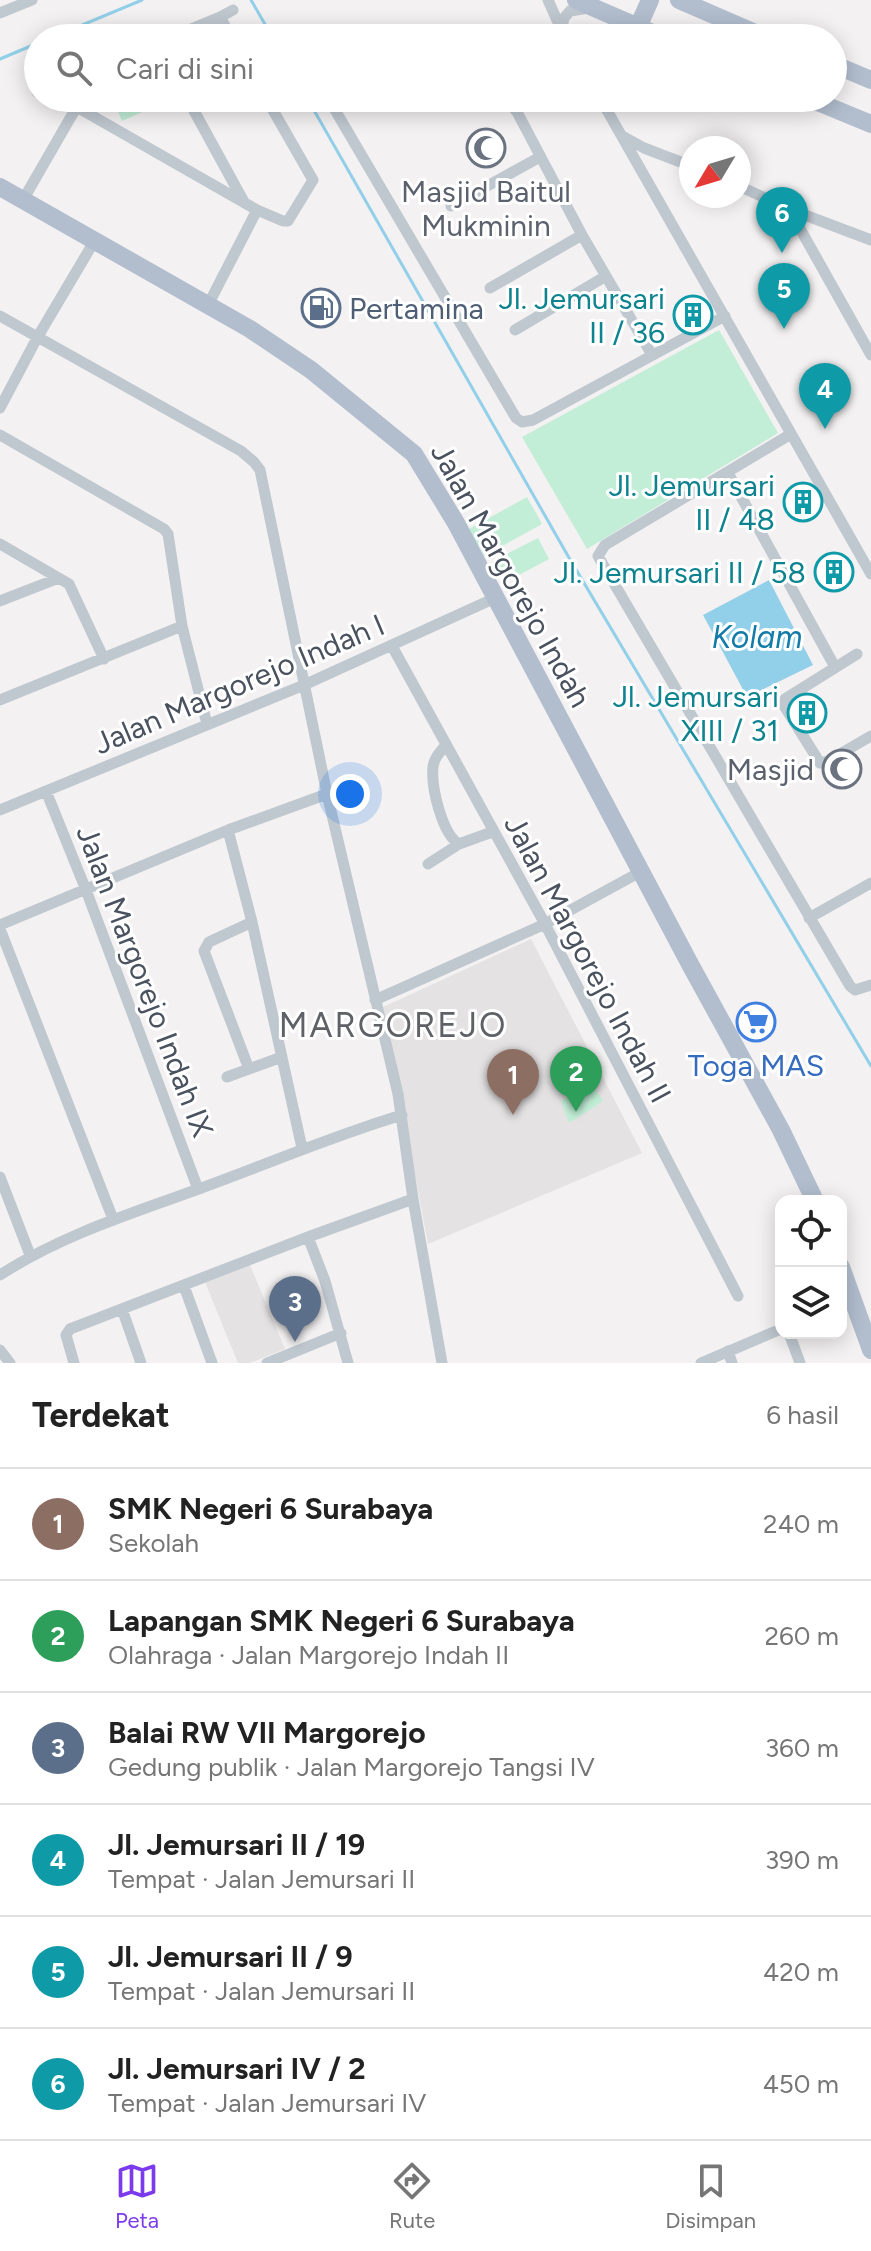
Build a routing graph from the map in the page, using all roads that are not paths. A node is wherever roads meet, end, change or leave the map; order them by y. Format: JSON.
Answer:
{"nodes":[{"id":1,"x":32,"y":0,"type":"edge"},
{"id":2,"x":548,"y":0,"type":"edge"},
{"id":3,"x":650,"y":0,"type":"edge"},
{"id":4,"x":679,"y":0,"type":"edge"},
{"id":5,"x":0,"y":2,"type":"edge"},
{"id":6,"x":585,"y":4,"type":"edge"},
{"id":7,"x":14,"y":7,"type":"junction"},
{"id":8,"x":233,"y":10,"type":"dead end"},
{"id":9,"x":0,"y":13,"type":"edge"},
{"id":10,"x":220,"y":17,"type":"junction"},
{"id":11,"x":203,"y":24,"type":"edge"},
{"id":12,"x":224,"y":24,"type":"edge"},
{"id":13,"x":560,"y":24,"type":"edge"},
{"id":14,"x":564,"y":24,"type":"edge"},
{"id":15,"x":631,"y":24,"type":"edge"},
{"id":16,"x":639,"y":24,"type":"edge"},
{"id":17,"x":735,"y":24,"type":"edge"},
{"id":18,"x":847,"y":70,"type":"edge"},
{"id":19,"x":871,"y":80,"type":"edge"},
{"id":20,"x":74,"y":112,"type":"edge"},
{"id":21,"x":83,"y":112,"type":"edge"},
{"id":22,"x":195,"y":112,"type":"edge"},
{"id":23,"x":274,"y":112,"type":"edge"},
{"id":24,"x":336,"y":112,"type":"edge"},
{"id":25,"x":517,"y":112,"type":"edge"},
{"id":26,"x":608,"y":112,"type":"edge"},
{"id":27,"x":842,"y":112,"type":"edge"},
{"id":28,"x":871,"y":124,"type":"edge"},
{"id":29,"x":623,"y":137,"type":"junction"},
{"id":30,"x":540,"y":157,"type":"junction"},
{"id":31,"x":679,"y":161,"type":"edge"},
{"id":32,"x":0,"y":187,"type":"edge"},
{"id":33,"x":751,"y":192,"type":"edge"},
{"id":34,"x":23,"y":200,"type":"junction"},
{"id":35,"x":244,"y":202,"type":"junction"},
{"id":36,"x":451,"y":206,"type":"dead end"},
{"id":37,"x":789,"y":209,"type":"junction"},
{"id":38,"x":257,"y":210,"type":"junction"},
{"id":39,"x":582,"y":235,"type":"junction"},
{"id":40,"x":95,"y":240,"type":"junction"},
{"id":41,"x":871,"y":240,"type":"edge"},
{"id":42,"x":606,"y":276,"type":"junction"},
{"id":43,"x":490,"y":288,"type":"dead end"},
{"id":44,"x":208,"y":305,"type":"junction"},
{"id":45,"x":0,"y":316,"type":"edge"},
{"id":46,"x":725,"y":316,"type":"junction"},
{"id":47,"x":515,"y":330,"type":"dead end"},
{"id":48,"x":37,"y":338,"type":"junction"},
{"id":49,"x":652,"y":355,"type":"junction"},
{"id":50,"x":871,"y":355,"type":"edge"},
{"id":51,"x":0,"y":408,"type":"edge"},
{"id":52,"x":791,"y":434,"type":"junction"},
{"id":53,"x":0,"y":435,"type":"edge"},
{"id":54,"x":728,"y":473,"type":"junction"},
{"id":55,"x":0,"y":544,"type":"edge"},
{"id":56,"x":871,"y":574,"type":"edge"},
{"id":57,"x":59,"y":578,"type":"junction"},
{"id":58,"x":495,"y":598,"type":"junction"},
{"id":59,"x":0,"y":601,"type":"edge"},
{"id":60,"x":182,"y":626,"type":"junction"},
{"id":61,"x":392,"y":646,"type":"junction"},
{"id":62,"x":857,"y":654,"type":"dead end"},
{"id":63,"x":104,"y":659,"type":"junction"},
{"id":64,"x":835,"y":667,"type":"junction"},
{"id":65,"x":304,"y":685,"type":"junction"},
{"id":66,"x":0,"y":700,"type":"edge"},
{"id":67,"x":207,"y":724,"type":"junction"},
{"id":68,"x":871,"y":736,"type":"edge"},
{"id":69,"x":446,"y":745,"type":"junction"},
{"id":70,"x":46,"y":791,"type":"junction"},
{"id":71,"x":327,"y":794,"type":"junction"},
{"id":72,"x":0,"y":810,"type":"edge"},
{"id":73,"x":228,"y":830,"type":"junction"},
{"id":74,"x":492,"y":832,"type":"junction"},
{"id":75,"x":459,"y":844,"type":"junction"},
{"id":76,"x":428,"y":864,"type":"dead end"},
{"id":77,"x":642,"y":871,"type":"junction"},
{"id":78,"x":871,"y":883,"type":"edge"},
{"id":79,"x":86,"y":890,"type":"junction"},
{"id":80,"x":809,"y":918,"type":"junction"},
{"id":81,"x":252,"y":922,"type":"junction"},
{"id":82,"x":545,"y":924,"type":"junction"},
{"id":83,"x":0,"y":927,"type":"edge"},
{"id":84,"x":871,"y":985,"type":"edge"},
{"id":85,"x":375,"y":1000,"type":"junction"},
{"id":86,"x":282,"y":1057,"type":"junction"},
{"id":87,"x":249,"y":1069,"type":"junction"},
{"id":88,"x":227,"y":1077,"type":"dead end"},
{"id":89,"x":402,"y":1115,"type":"junction"},
{"id":90,"x":302,"y":1148,"type":"junction"},
{"id":91,"x":0,"y":1177,"type":"edge"},
{"id":92,"x":198,"y":1189,"type":"junction"},
{"id":93,"x":812,"y":1195,"type":"edge"},
{"id":94,"x":413,"y":1199,"type":"junction"},
{"id":95,"x":113,"y":1219,"type":"junction"},
{"id":96,"x":308,"y":1237,"type":"junction"},
{"id":97,"x":30,"y":1255,"type":"junction"},
{"id":98,"x":0,"y":1275,"type":"edge"},
{"id":99,"x":184,"y":1286,"type":"junction"},
{"id":100,"x":738,"y":1296,"type":"dead end"},
{"id":101,"x":847,"y":1302,"type":"edge"},
{"id":102,"x":122,"y":1309,"type":"junction"},
{"id":103,"x":775,"y":1331,"type":"edge"},
{"id":104,"x":341,"y":1333,"type":"junction"},
{"id":105,"x":791,"y":1339,"type":"edge"},
{"id":106,"x":0,"y":1350,"type":"edge"},
{"id":107,"x":871,"y":1350,"type":"edge"},
{"id":108,"x":728,"y":1351,"type":"junction"},
{"id":109,"x":10,"y":1363,"type":"edge"},
{"id":110,"x":74,"y":1363,"type":"edge"},
{"id":111,"x":141,"y":1363,"type":"edge"},
{"id":112,"x":212,"y":1363,"type":"edge"},
{"id":113,"x":267,"y":1363,"type":"edge"},
{"id":114,"x":348,"y":1363,"type":"edge"},
{"id":115,"x":442,"y":1363,"type":"edge"},
{"id":116,"x":701,"y":1363,"type":"edge"},
{"id":117,"x":732,"y":1363,"type":"edge"},
{"id":118,"x":800,"y":1363,"type":"edge"}],
"edges":[{"from":1,"to":7,"type":"street"},
{"from":2,"to":13,"type":"street"},
{"from":3,"to":16,"type":"main road"},
{"from":4,"to":17,"type":"main road"},
{"from":5,"to":7,"type":"street"},
{"from":6,"to":14,"type":"street"},
{"from":6,"to":15,"type":"main road"},
{"from":7,"to":9,"type":"street"},
{"from":8,"to":10,"type":"street"},
{"from":10,"to":11,"type":"street"},
{"from":10,"to":12,"type":"street"},
{"from":18,"to":19,"type":"main road"},
{"from":20,"to":34,"type":"street"},
{"from":21,"to":35,"type":"street"},
{"from":22,"to":35,"type":"street"},
{"from":23,"to":38,"type":"street"},
{"from":24,"to":49,"type":"street"},
{"from":25,"to":30,"type":"street"},
{"from":26,"to":29,"type":"street"},
{"from":27,"to":28,"type":"main road"},
{"from":29,"to":31,"type":"street"},
{"from":29,"to":46,"type":"street"},
{"from":30,"to":36,"type":"street"},
{"from":30,"to":39,"type":"street"},
{"from":32,"to":34,"type":"main road","name":"Jalan Margorejo Indah"},
{"from":33,"to":37,"type":"street"},
{"from":34,"to":40,"type":"main road","name":"Jalan Margorejo Indah"},
{"from":35,"to":38,"type":"street"},
{"from":37,"to":41,"type":"street"},
{"from":37,"to":50,"type":"street"},
{"from":38,"to":44,"type":"street"},
{"from":39,"to":42,"type":"street"},
{"from":39,"to":43,"type":"street"},
{"from":40,"to":44,"type":"main road","name":"Jalan Margorejo Indah"},
{"from":40,"to":48,"type":"street"},
{"from":42,"to":47,"type":"street"},
{"from":42,"to":49,"type":"street"},
{"from":44,"to":58,"type":"main road","name":"Jalan Margorejo Indah"},
{"from":45,"to":48,"type":"street"},
{"from":46,"to":49,"type":"street"},
{"from":46,"to":52,"type":"street"},
{"from":48,"to":51,"type":"street"},
{"from":48,"to":65,"type":"street"},
{"from":52,"to":54,"type":"street"},
{"from":52,"to":56,"type":"street"},
{"from":53,"to":60,"type":"street"},
{"from":54,"to":64,"type":"street"},
{"from":54,"to":80,"type":"street"},
{"from":55,"to":57,"type":"street"},
{"from":57,"to":59,"type":"street"},
{"from":57,"to":63,"type":"street"},
{"from":58,"to":61,"type":"street","name":"Jalan Margorejo Indah I"},
{"from":58,"to":77,"type":"main road","name":"Jalan Margorejo Indah"},
{"from":60,"to":63,"type":"street"},
{"from":60,"to":67,"type":"street"},
{"from":61,"to":65,"type":"street","name":"Jalan Margorejo Indah I"},
{"from":61,"to":69,"type":"street","name":"Jalan Margorejo Indah II"},
{"from":62,"to":64,"type":"street"},
{"from":63,"to":66,"type":"street"},
{"from":64,"to":68,"type":"street"},
{"from":65,"to":67,"type":"street","name":"Jalan Margorejo Indah I"},
{"from":65,"to":71,"type":"street"},
{"from":67,"to":70,"type":"street","name":"Jalan Margorejo Indah I"},
{"from":69,"to":74,"type":"street","name":"Jalan Margorejo Indah II"},
{"from":69,"to":75,"type":"street"},
{"from":70,"to":72,"type":"street","name":"Jalan Margorejo Indah I"},
{"from":70,"to":79,"type":"street","name":"Jalan Margorejo Indah IX"},
{"from":71,"to":73,"type":"street"},
{"from":71,"to":85,"type":"street"},
{"from":73,"to":79,"type":"street"},
{"from":73,"to":81,"type":"street"},
{"from":74,"to":75,"type":"street"},
{"from":74,"to":82,"type":"street","name":"Jalan Margorejo Indah II"},
{"from":75,"to":76,"type":"street"},
{"from":77,"to":82,"type":"street"},
{"from":77,"to":93,"type":"main road","name":"Jalan Margorejo Indah"},
{"from":78,"to":80,"type":"street"},
{"from":79,"to":83,"type":"street"},
{"from":79,"to":92,"type":"street","name":"Jalan Margorejo Indah IX"},
{"from":80,"to":84,"type":"street"},
{"from":81,"to":86,"type":"street"},
{"from":81,"to":87,"type":"street"},
{"from":82,"to":85,"type":"street"},
{"from":82,"to":100,"type":"street","name":"Jalan Margorejo Indah II"},
{"from":83,"to":95,"type":"street"},
{"from":85,"to":89,"type":"street"},
{"from":86,"to":87,"type":"street"},
{"from":86,"to":90,"type":"street"},
{"from":87,"to":88,"type":"street"},
{"from":89,"to":90,"type":"street"},
{"from":89,"to":94,"type":"street"},
{"from":90,"to":92,"type":"street"},
{"from":91,"to":97,"type":"street"},
{"from":92,"to":95,"type":"street"},
{"from":94,"to":96,"type":"street"},
{"from":94,"to":115,"type":"street"},
{"from":95,"to":97,"type":"street"},
{"from":96,"to":99,"type":"street"},
{"from":96,"to":104,"type":"street"},
{"from":97,"to":98,"type":"street"},
{"from":99,"to":102,"type":"street"},
{"from":99,"to":112,"type":"street"},
{"from":101,"to":107,"type":"main road"},
{"from":102,"to":110,"type":"street"},
{"from":102,"to":111,"type":"street"},
{"from":103,"to":108,"type":"street"},
{"from":104,"to":113,"type":"street"},
{"from":104,"to":114,"type":"street"},
{"from":105,"to":118,"type":"street"},
{"from":106,"to":109,"type":"street"},
{"from":108,"to":116,"type":"street"},
{"from":108,"to":117,"type":"street"}]}
